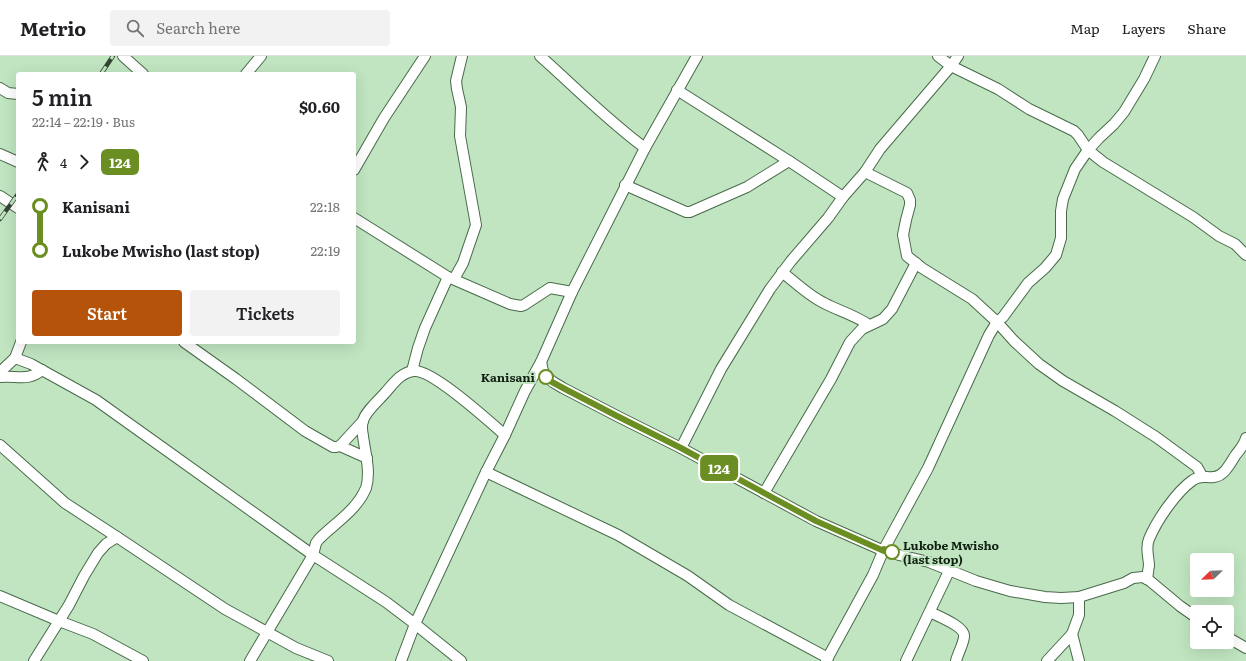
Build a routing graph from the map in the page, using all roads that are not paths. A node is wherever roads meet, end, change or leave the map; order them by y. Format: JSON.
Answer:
{"nodes":[{"id":1,"x":123,"y":56,"type":"edge"},
{"id":2,"x":261,"y":56,"type":"edge"},
{"id":3,"x":425,"y":56,"type":"edge"},
{"id":4,"x":462,"y":56,"type":"edge"},
{"id":5,"x":540,"y":56,"type":"edge"},
{"id":6,"x":697,"y":56,"type":"edge"},
{"id":7,"x":938,"y":56,"type":"edge"},
{"id":8,"x":958,"y":56,"type":"edge"},
{"id":9,"x":1155,"y":56,"type":"edge"},
{"id":10,"x":951,"y":66,"type":"junction"},
{"id":11,"x":141,"y":72,"type":"edge"},
{"id":12,"x":248,"y":72,"type":"edge"},
{"id":13,"x":0,"y":88,"type":"edge"},
{"id":14,"x":677,"y":90,"type":"junction"},
{"id":15,"x":16,"y":94,"type":"edge"},
{"id":16,"x":645,"y":148,"type":"junction"},
{"id":17,"x":1088,"y":150,"type":"junction"},
{"id":18,"x":0,"y":154,"type":"edge"},
{"id":19,"x":16,"y":161,"type":"edge"},
{"id":20,"x":789,"y":161,"type":"junction"},
{"id":21,"x":356,"y":167,"type":"edge"},
{"id":22,"x":865,"y":172,"type":"junction"},
{"id":23,"x":625,"y":185,"type":"junction"},
{"id":24,"x":0,"y":196,"type":"edge"},
{"id":25,"x":843,"y":197,"type":"junction"},
{"id":26,"x":16,"y":207,"type":"edge"},
{"id":27,"x":356,"y":219,"type":"edge"},
{"id":28,"x":1246,"y":255,"type":"edge"},
{"id":29,"x":916,"y":263,"type":"junction"},
{"id":30,"x":782,"y":272,"type":"junction"},
{"id":31,"x":451,"y":278,"type":"junction"},
{"id":32,"x":572,"y":292,"type":"junction"},
{"id":33,"x":997,"y":322,"type":"junction"},
{"id":34,"x":869,"y":325,"type":"junction"},
{"id":35,"x":20,"y":344,"type":"edge"},
{"id":36,"x":189,"y":344,"type":"edge"},
{"id":37,"x":14,"y":358,"type":"junction"},
{"id":38,"x":541,"y":362,"type":"junction"},
{"id":39,"x":42,"y":370,"type":"junction"},
{"id":40,"x":412,"y":371,"type":"junction"},
{"id":41,"x":0,"y":372,"type":"edge"},
{"id":42,"x":0,"y":377,"type":"edge"},
{"id":43,"x":363,"y":421,"type":"junction"},
{"id":44,"x":505,"y":435,"type":"junction"},
{"id":45,"x":1246,"y":438,"type":"edge"},
{"id":46,"x":0,"y":445,"type":"edge"},
{"id":47,"x":340,"y":446,"type":"junction"},
{"id":48,"x":681,"y":448,"type":"junction"},
{"id":49,"x":367,"y":458,"type":"junction"},
{"id":50,"x":486,"y":472,"type":"junction"},
{"id":51,"x":1202,"y":476,"type":"junction"},
{"id":52,"x":764,"y":493,"type":"junction"},
{"id":53,"x":117,"y":537,"type":"junction"},
{"id":54,"x":884,"y":550,"type":"junction"},
{"id":55,"x":313,"y":555,"type":"junction"},
{"id":56,"x":950,"y":569,"type":"junction"},
{"id":57,"x":1147,"y":578,"type":"junction"},
{"id":58,"x":0,"y":596,"type":"edge"},
{"id":59,"x":1078,"y":597,"type":"junction"},
{"id":60,"x":930,"y":612,"type":"junction"},
{"id":61,"x":1190,"y":612,"type":"edge"},
{"id":62,"x":59,"y":621,"type":"junction"},
{"id":63,"x":415,"y":624,"type":"junction"},
{"id":64,"x":266,"y":632,"type":"junction"},
{"id":65,"x":1072,"y":634,"type":"junction"},
{"id":66,"x":1234,"y":641,"type":"edge"},
{"id":67,"x":1246,"y":648,"type":"edge"},
{"id":68,"x":827,"y":660,"type":"edge"},
{"id":69,"x":34,"y":661,"type":"edge"},
{"id":70,"x":143,"y":661,"type":"edge"},
{"id":71,"x":250,"y":661,"type":"edge"},
{"id":72,"x":328,"y":661,"type":"edge"},
{"id":73,"x":401,"y":661,"type":"edge"},
{"id":74,"x":461,"y":661,"type":"edge"},
{"id":75,"x":906,"y":661,"type":"edge"},
{"id":76,"x":956,"y":661,"type":"edge"},
{"id":77,"x":1047,"y":661,"type":"edge"},
{"id":78,"x":1079,"y":661,"type":"edge"}],
"edges":[{"from":1,"to":11,"type":"street"},
{"from":2,"to":12,"type":"street"},
{"from":3,"to":21,"type":"street"},
{"from":4,"to":31,"type":"street"},
{"from":5,"to":16,"type":"street"},
{"from":6,"to":14,"type":"street"},
{"from":7,"to":10,"type":"street"},
{"from":8,"to":10,"type":"street"},
{"from":9,"to":17,"type":"street"},
{"from":10,"to":17,"type":"street"},
{"from":10,"to":22,"type":"street"},
{"from":13,"to":15,"type":"street"},
{"from":14,"to":16,"type":"street"},
{"from":14,"to":20,"type":"street"},
{"from":16,"to":23,"type":"street"},
{"from":17,"to":28,"type":"street"},
{"from":17,"to":33,"type":"street"},
{"from":18,"to":19,"type":"street"},
{"from":20,"to":23,"type":"street"},
{"from":20,"to":25,"type":"street"},
{"from":22,"to":25,"type":"street"},
{"from":22,"to":29,"type":"street"},
{"from":23,"to":32,"type":"street"},
{"from":24,"to":26,"type":"street"},
{"from":25,"to":30,"type":"street"},
{"from":27,"to":31,"type":"street"},
{"from":29,"to":33,"type":"street"},
{"from":29,"to":34,"type":"street"},
{"from":30,"to":34,"type":"street"},
{"from":30,"to":48,"type":"street"},
{"from":31,"to":32,"type":"street"},
{"from":31,"to":40,"type":"street"},
{"from":32,"to":38,"type":"street"},
{"from":33,"to":51,"type":"street"},
{"from":33,"to":54,"type":"street"},
{"from":34,"to":52,"type":"street"},
{"from":35,"to":37,"type":"street"},
{"from":36,"to":47,"type":"street"},
{"from":37,"to":39,"type":"street"},
{"from":37,"to":41,"type":"street"},
{"from":38,"to":44,"type":"street"},
{"from":38,"to":48,"type":"street"},
{"from":39,"to":42,"type":"street"},
{"from":39,"to":55,"type":"street"},
{"from":40,"to":43,"type":"street"},
{"from":40,"to":44,"type":"street"},
{"from":43,"to":47,"type":"street"},
{"from":43,"to":49,"type":"street"},
{"from":44,"to":50,"type":"street"},
{"from":45,"to":51,"type":"street"},
{"from":46,"to":53,"type":"street"},
{"from":47,"to":49,"type":"street"},
{"from":48,"to":52,"type":"street"},
{"from":49,"to":55,"type":"street"},
{"from":50,"to":63,"type":"street"},
{"from":50,"to":68,"type":"street"},
{"from":51,"to":57,"type":"street"},
{"from":52,"to":54,"type":"street"},
{"from":53,"to":62,"type":"street"},
{"from":53,"to":64,"type":"street"},
{"from":54,"to":56,"type":"street"},
{"from":54,"to":68,"type":"street"},
{"from":55,"to":63,"type":"street"},
{"from":55,"to":64,"type":"street"},
{"from":56,"to":59,"type":"street"},
{"from":56,"to":60,"type":"street"},
{"from":57,"to":59,"type":"street"},
{"from":57,"to":61,"type":"street"},
{"from":58,"to":62,"type":"street"},
{"from":59,"to":65,"type":"street"},
{"from":60,"to":75,"type":"street"},
{"from":60,"to":76,"type":"street"},
{"from":62,"to":69,"type":"street"},
{"from":62,"to":70,"type":"street"},
{"from":63,"to":73,"type":"street"},
{"from":63,"to":74,"type":"street"},
{"from":64,"to":71,"type":"street"},
{"from":64,"to":72,"type":"street"},
{"from":65,"to":77,"type":"street"},
{"from":65,"to":78,"type":"street"},
{"from":66,"to":67,"type":"street"}]}
